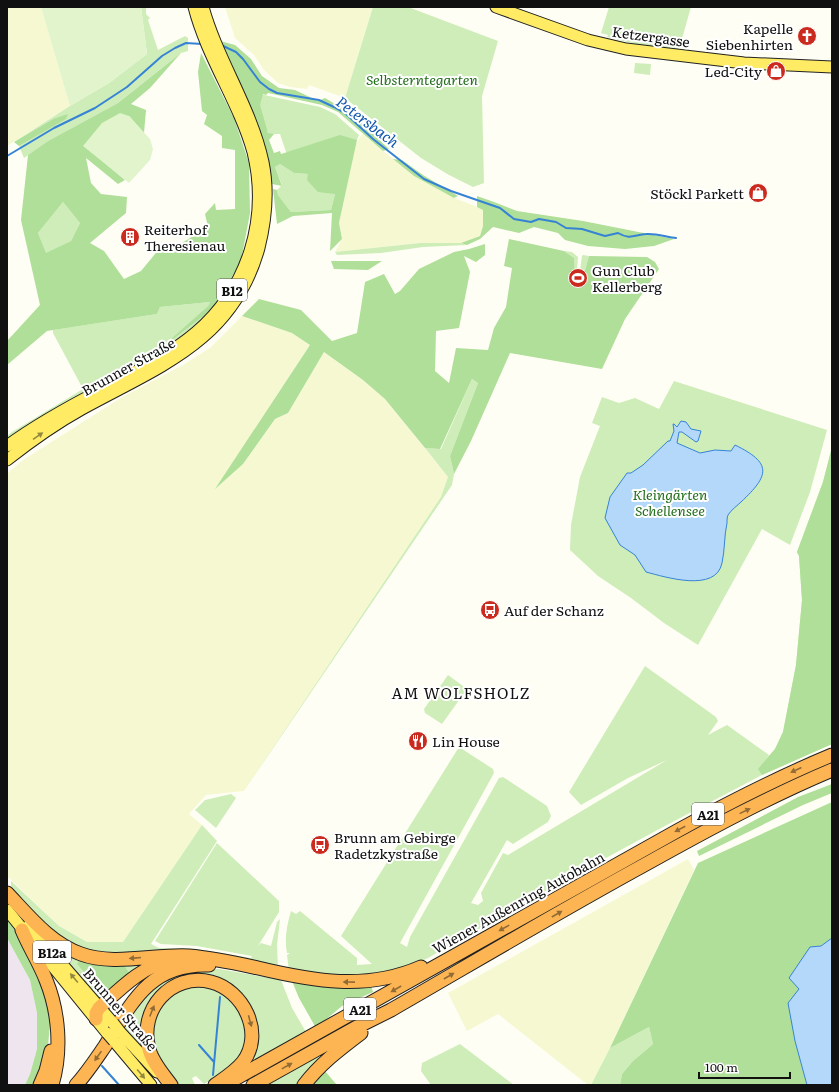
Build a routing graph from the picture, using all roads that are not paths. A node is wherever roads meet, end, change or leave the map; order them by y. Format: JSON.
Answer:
{"nodes":[{"id":1,"x":194,"y":7,"type":"edge"},
{"id":2,"x":203,"y":7,"type":"edge"},
{"id":3,"x":496,"y":7,"type":"edge"},
{"id":4,"x":209,"y":39,"type":"junction"},
{"id":5,"x":215,"y":52,"type":"junction"},
{"id":6,"x":832,"y":67,"type":"edge"},
{"id":7,"x":7,"y":446,"type":"edge"},
{"id":8,"x":7,"y":460,"type":"edge"},
{"id":9,"x":832,"y":755,"type":"edge"},
{"id":10,"x":832,"y":770,"type":"edge"},
{"id":11,"x":7,"y":894,"type":"edge"},
{"id":12,"x":7,"y":910,"type":"edge"},
{"id":13,"x":22,"y":930,"type":"junction"},
{"id":14,"x":486,"y":938,"type":"junction"},
{"id":15,"x":188,"y":956,"type":"junction"},
{"id":16,"x":278,"y":973,"type":"junction"},
{"id":17,"x":54,"y":1005,"type":"junction"},
{"id":18,"x":391,"y":1010,"type":"junction"},
{"id":19,"x":98,"y":1014,"type":"junction"},
{"id":20,"x":114,"y":1035,"type":"junction"},
{"id":21,"x":40,"y":1085,"type":"edge"},
{"id":22,"x":52,"y":1085,"type":"edge"},
{"id":23,"x":76,"y":1085,"type":"edge"},
{"id":24,"x":151,"y":1085,"type":"edge"},
{"id":25,"x":170,"y":1085,"type":"edge"},
{"id":26,"x":215,"y":1085,"type":"edge"},
{"id":27,"x":224,"y":1085,"type":"edge"},
{"id":28,"x":253,"y":1085,"type":"edge"},
{"id":29,"x":304,"y":1085,"type":"edge"}],
"edges":[{"from":1,"to":4,"type":"main road","name":"Brunner Straße","number":"B12"},
{"from":2,"to":4,"type":"main road","name":"Brunner Straße","number":"B12"},
{"from":3,"to":6,"type":"main road","name":"Ketzergasse"},
{"from":4,"to":5,"type":"main road","name":"Brunner Straße","number":"B12"},
{"from":5,"to":7,"type":"main road","name":"Brunner Straße","number":"B12"},
{"from":8,"to":5,"type":"main road","name":"Brunner Straße","number":"B12","one_way":true},
{"from":9,"to":14,"type":"highway","name":"Wiener Außenring Autobahn","number":"A21","one_way":true},
{"from":18,"to":10,"type":"highway","name":"Wiener Außenring Autobahn","number":"A21","one_way":true},
{"from":15,"to":11,"type":"highway","one_way":true},
{"from":19,"to":11,"type":"main road","name":"Brunner Straße","number":"B12a","one_way":true},
{"from":12,"to":13,"type":"main road","name":"Brunner Straße","number":"B12a"},
{"from":13,"to":17,"type":"highway"},
{"from":13,"to":19,"type":"main road","name":"Brunner Straße","number":"B12a"},
{"from":14,"to":16,"type":"highway","one_way":true},
{"from":14,"to":27,"type":"highway","name":"Wiener Außenring Autobahn","number":"A21","one_way":true},
{"from":15,"to":16,"type":"highway"},
{"from":15,"to":19,"type":"highway"},
{"from":16,"to":23,"type":"highway","one_way":true},
{"from":17,"to":21,"type":"highway"},
{"from":17,"to":22,"type":"highway"},
{"from":28,"to":18,"type":"highway","name":"Wiener Außenring Autobahn","number":"A21","one_way":true},
{"from":18,"to":29,"type":"highway"},
{"from":19,"to":20,"type":"main road","name":"Brunner Straße","number":"B12a"},
{"from":19,"to":20,"type":"main road","name":"Brunner Straße","number":"B12a","bridge":true},
{"from":20,"to":24,"type":"main road","name":"Brunner Straße","number":"B12a","one_way":true},
{"from":20,"to":25,"type":"main road","name":"Brunner Straße","number":"B12a"},
{"from":25,"to":26,"type":"highway","one_way":true}]}
